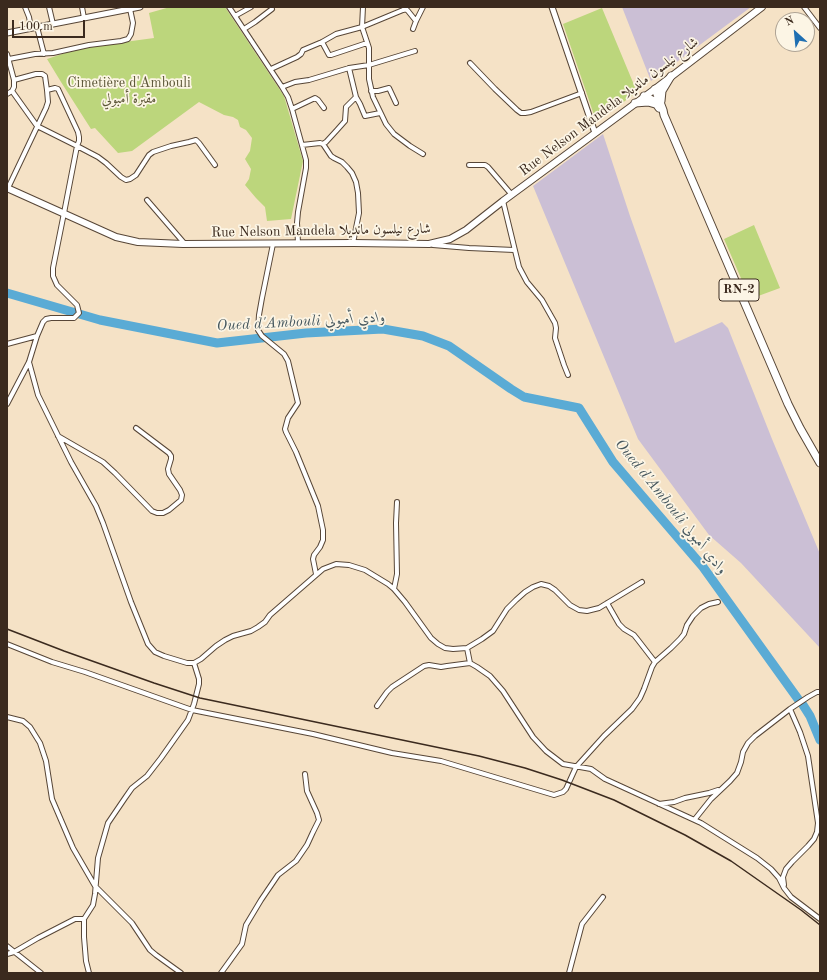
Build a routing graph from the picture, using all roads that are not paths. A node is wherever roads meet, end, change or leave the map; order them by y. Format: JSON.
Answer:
{"nodes":[{"id":1,"x":24,"y":7,"type":"edge"},
{"id":2,"x":49,"y":7,"type":"edge"},
{"id":3,"x":82,"y":7,"type":"edge"},
{"id":4,"x":140,"y":7,"type":"edge"},
{"id":5,"x":229,"y":7,"type":"edge"},
{"id":6,"x":251,"y":7,"type":"edge"},
{"id":7,"x":363,"y":7,"type":"edge"},
{"id":8,"x":423,"y":7,"type":"edge"},
{"id":9,"x":552,"y":7,"type":"edge"},
{"id":10,"x":762,"y":7,"type":"edge"},
{"id":11,"x":804,"y":7,"type":"edge"},
{"id":12,"x":130,"y":9,"type":"junction"},
{"id":13,"x":272,"y":9,"type":"dead end"},
{"id":14,"x":235,"y":16,"type":"junction"},
{"id":15,"x":84,"y":18,"type":"junction"},
{"id":16,"x":416,"y":21,"type":"junction"},
{"id":17,"x":53,"y":24,"type":"junction"},
{"id":18,"x":362,"y":27,"type":"junction"},
{"id":19,"x":34,"y":28,"type":"junction"},
{"id":20,"x":820,"y":28,"type":"edge"},
{"id":21,"x":244,"y":29,"type":"junction"},
{"id":22,"x":413,"y":29,"type":"dead end"},
{"id":23,"x":7,"y":33,"type":"edge"},
{"id":24,"x":322,"y":42,"type":"junction"},
{"id":25,"x":367,"y":43,"type":"junction"},
{"id":26,"x":416,"y":51,"type":"dead end"},
{"id":27,"x":7,"y":54,"type":"edge"},
{"id":28,"x":44,"y":54,"type":"junction"},
{"id":29,"x":8,"y":59,"type":"junction"},
{"id":30,"x":470,"y":63,"type":"dead end"},
{"id":31,"x":369,"y":64,"type":"junction"},
{"id":32,"x":349,"y":68,"type":"junction"},
{"id":33,"x":271,"y":69,"type":"junction"},
{"id":34,"x":670,"y":76,"type":"junction"},
{"id":35,"x":14,"y":80,"type":"junction"},
{"id":36,"x":282,"y":87,"type":"junction"},
{"id":37,"x":655,"y":89,"type":"junction"},
{"id":38,"x":48,"y":90,"type":"junction"},
{"id":39,"x":12,"y":91,"type":"junction"},
{"id":40,"x":371,"y":91,"type":"junction"},
{"id":41,"x":582,"y":93,"type":"junction"},
{"id":42,"x":7,"y":94,"type":"edge"},
{"id":43,"x":644,"y":96,"type":"junction"},
{"id":44,"x":356,"y":97,"type":"junction"},
{"id":45,"x":396,"y":102,"type":"dead end"},
{"id":46,"x":635,"y":103,"type":"junction"},
{"id":47,"x":660,"y":106,"type":"junction"},
{"id":48,"x":324,"y":108,"type":"dead end"},
{"id":49,"x":292,"y":109,"type":"junction"},
{"id":50,"x":380,"y":113,"type":"junction"},
{"id":51,"x":37,"y":126,"type":"junction"},
{"id":52,"x":595,"y":133,"type":"junction"},
{"id":53,"x":323,"y":144,"type":"junction"},
{"id":54,"x":302,"y":145,"type":"junction"},
{"id":55,"x":77,"y":146,"type":"junction"},
{"id":56,"x":424,"y":154,"type":"dead end"},
{"id":57,"x":215,"y":165,"type":"dead end"},
{"id":58,"x":469,"y":165,"type":"dead end"},
{"id":59,"x":8,"y":188,"type":"edge"},
{"id":60,"x":512,"y":195,"type":"junction"},
{"id":61,"x":147,"y":200,"type":"dead end"},
{"id":62,"x":503,"y":201,"type":"junction"},
{"id":63,"x":64,"y":213,"type":"junction"},
{"id":64,"x":298,"y":243,"type":"junction"},
{"id":65,"x":353,"y":243,"type":"junction"},
{"id":66,"x":186,"y":244,"type":"junction"},
{"id":67,"x":273,"y":244,"type":"junction"},
{"id":68,"x":429,"y":244,"type":"junction"},
{"id":69,"x":514,"y":250,"type":"junction"},
{"id":70,"x":37,"y":336,"type":"junction"},
{"id":71,"x":7,"y":344,"type":"edge"},
{"id":72,"x":29,"y":362,"type":"junction"},
{"id":73,"x":568,"y":375,"type":"dead end"},
{"id":74,"x":7,"y":404,"type":"edge"},
{"id":75,"x":136,"y":428,"type":"dead end"},
{"id":76,"x":58,"y":435,"type":"junction"},
{"id":77,"x":820,"y":463,"type":"edge"},
{"id":78,"x":397,"y":502,"type":"dead end"},
{"id":79,"x":316,"y":574,"type":"junction"},
{"id":80,"x":642,"y":582,"type":"dead end"},
{"id":81,"x":394,"y":589,"type":"junction"},
{"id":82,"x":718,"y":602,"type":"dead end"},
{"id":83,"x":607,"y":603,"type":"junction"},
{"id":84,"x":7,"y":644,"type":"edge"},
{"id":85,"x":467,"y":648,"type":"junction"},
{"id":86,"x":470,"y":662,"type":"junction"},
{"id":87,"x":655,"y":662,"type":"junction"},
{"id":88,"x":194,"y":663,"type":"junction"},
{"id":89,"x":820,"y":692,"type":"edge"},
{"id":90,"x":377,"y":706,"type":"dead end"},
{"id":91,"x":790,"y":709,"type":"junction"},
{"id":92,"x":192,"y":710,"type":"junction"},
{"id":93,"x":7,"y":717,"type":"edge"},
{"id":94,"x":576,"y":767,"type":"junction"},
{"id":95,"x":305,"y":774,"type":"dead end"},
{"id":96,"x":720,"y":790,"type":"junction"},
{"id":97,"x":659,"y":804,"type":"junction"},
{"id":98,"x":695,"y":819,"type":"junction"},
{"id":99,"x":95,"y":886,"type":"junction"},
{"id":100,"x":784,"y":888,"type":"junction"},
{"id":101,"x":603,"y":897,"type":"dead end"},
{"id":102,"x":84,"y":919,"type":"junction"},
{"id":103,"x":820,"y":919,"type":"edge"},
{"id":104,"x":7,"y":946,"type":"edge"},
{"id":105,"x":14,"y":952,"type":"junction"},
{"id":106,"x":7,"y":954,"type":"edge"},
{"id":107,"x":42,"y":973,"type":"edge"},
{"id":108,"x":89,"y":973,"type":"edge"},
{"id":109,"x":181,"y":973,"type":"edge"},
{"id":110,"x":221,"y":973,"type":"edge"},
{"id":111,"x":569,"y":973,"type":"edge"}],
"edges":[{"from":1,"to":19,"type":"street"},
{"from":2,"to":17,"type":"street"},
{"from":3,"to":15,"type":"street"},
{"from":4,"to":12,"type":"street"},
{"from":5,"to":14,"type":"street"},
{"from":6,"to":14,"type":"street"},
{"from":7,"to":18,"type":"street"},
{"from":8,"to":16,"type":"street"},
{"from":9,"to":41,"type":"street"},
{"from":10,"to":34,"type":"main road","name":"Rue Nelson Mandela شارع نيلسون مانديلا"},
{"from":11,"to":20,"type":"street"},
{"from":12,"to":15,"type":"street"},
{"from":12,"to":28,"type":"street"},
{"from":13,"to":21,"type":"street"},
{"from":14,"to":21,"type":"street"},
{"from":15,"to":17,"type":"street"},
{"from":16,"to":18,"type":"street"},
{"from":16,"to":22,"type":"street"},
{"from":17,"to":19,"type":"street"},
{"from":18,"to":24,"type":"street"},
{"from":18,"to":25,"type":"street"},
{"from":19,"to":23,"type":"street"},
{"from":19,"to":28,"type":"street"},
{"from":21,"to":33,"type":"street"},
{"from":24,"to":25,"type":"street"},
{"from":24,"to":33,"type":"street"},
{"from":25,"to":31,"type":"street"},
{"from":26,"to":31,"type":"street"},
{"from":27,"to":29,"type":"street"},
{"from":28,"to":29,"type":"street"},
{"from":29,"to":35,"type":"street"},
{"from":30,"to":41,"type":"street"},
{"from":31,"to":32,"type":"street"},
{"from":31,"to":40,"type":"street"},
{"from":32,"to":36,"type":"street"},
{"from":32,"to":44,"type":"street"},
{"from":33,"to":36,"type":"street"},
{"from":34,"to":37,"type":"main road","name":"Rue Nelson Mandela شارع نيلسون مانديلا"},
{"from":34,"to":47,"type":"highway"},
{"from":35,"to":38,"type":"street"},
{"from":35,"to":39,"type":"street"},
{"from":36,"to":49,"type":"street"},
{"from":37,"to":43,"type":"main road","name":"Rue Nelson Mandela شارع نيلسون مانديلا"},
{"from":37,"to":47,"type":"highway","number":"RN-2"},
{"from":38,"to":51,"type":"street"},
{"from":38,"to":55,"type":"street"},
{"from":39,"to":42,"type":"street"},
{"from":39,"to":51,"type":"street"},
{"from":40,"to":45,"type":"street"},
{"from":40,"to":50,"type":"street"},
{"from":41,"to":52,"type":"street"},
{"from":43,"to":46,"type":"main road","name":"Rue Nelson Mandela شارع نيلسون مانديلا"},
{"from":43,"to":47,"type":"highway"},
{"from":44,"to":50,"type":"street"},
{"from":44,"to":53,"type":"street"},
{"from":46,"to":47,"type":"highway"},
{"from":46,"to":52,"type":"main road","name":"Rue Nelson Mandela شارع نيلسون مانديلا"},
{"from":47,"to":77,"type":"highway","number":"RN-2"},
{"from":48,"to":49,"type":"street"},
{"from":49,"to":54,"type":"street"},
{"from":50,"to":56,"type":"street"},
{"from":51,"to":55,"type":"street"},
{"from":51,"to":59,"type":"street"},
{"from":52,"to":60,"type":"main road","name":"Rue Nelson Mandela شارع نيلسون مانديلا"},
{"from":53,"to":54,"type":"street"},
{"from":53,"to":65,"type":"street"},
{"from":54,"to":64,"type":"street"},
{"from":55,"to":57,"type":"street"},
{"from":55,"to":63,"type":"street"},
{"from":58,"to":60,"type":"street"},
{"from":59,"to":63,"type":"main road","name":"Rue Nelson Mandela شارع نيلسون مانديلا"},
{"from":60,"to":62,"type":"main road","name":"Rue Nelson Mandela شارع نيلسون مانديلا"},
{"from":61,"to":66,"type":"street"},
{"from":62,"to":68,"type":"main road","name":"Rue Nelson Mandela شارع نيلسون مانديلا"},
{"from":62,"to":69,"type":"street"},
{"from":63,"to":66,"type":"main road","name":"Rue Nelson Mandela شارع نيلسون مانديلا"},
{"from":63,"to":70,"type":"street"},
{"from":64,"to":65,"type":"main road","name":"Rue Nelson Mandela شارع نيلسون مانديلا"},
{"from":64,"to":67,"type":"main road","name":"Rue Nelson Mandela شارع نيلسون مانديلا"},
{"from":65,"to":68,"type":"main road","name":"Rue Nelson Mandela شارع نيلسون مانديلا"},
{"from":66,"to":67,"type":"main road","name":"Rue Nelson Mandela شارع نيلسون مانديلا"},
{"from":67,"to":79,"type":"street"},
{"from":68,"to":69,"type":"street"},
{"from":69,"to":73,"type":"street"},
{"from":70,"to":71,"type":"street"},
{"from":70,"to":72,"type":"street"},
{"from":72,"to":74,"type":"street"},
{"from":72,"to":76,"type":"street"},
{"from":75,"to":76,"type":"street"},
{"from":76,"to":88,"type":"street"},
{"from":78,"to":81,"type":"street"},
{"from":79,"to":81,"type":"street"},
{"from":79,"to":88,"type":"street"},
{"from":80,"to":83,"type":"street"},
{"from":81,"to":85,"type":"street"},
{"from":82,"to":87,"type":"street"},
{"from":83,"to":85,"type":"street"},
{"from":83,"to":87,"type":"street"},
{"from":84,"to":92,"type":"street"},
{"from":85,"to":86,"type":"street"},
{"from":86,"to":90,"type":"street"},
{"from":86,"to":94,"type":"street"},
{"from":87,"to":94,"type":"street"},
{"from":88,"to":92,"type":"street"},
{"from":89,"to":91,"type":"street"},
{"from":91,"to":96,"type":"street"},
{"from":91,"to":100,"type":"street"},
{"from":92,"to":94,"type":"street"},
{"from":92,"to":99,"type":"street"},
{"from":93,"to":99,"type":"street"},
{"from":94,"to":97,"type":"street"},
{"from":95,"to":110,"type":"street"},
{"from":96,"to":97,"type":"street"},
{"from":96,"to":98,"type":"street"},
{"from":97,"to":98,"type":"street"},
{"from":98,"to":100,"type":"street"},
{"from":99,"to":102,"type":"street"},
{"from":99,"to":109,"type":"street"},
{"from":100,"to":103,"type":"street"},
{"from":101,"to":111,"type":"street"},
{"from":102,"to":105,"type":"street"},
{"from":102,"to":108,"type":"street"},
{"from":104,"to":105,"type":"street"},
{"from":105,"to":106,"type":"street"},
{"from":105,"to":107,"type":"street"}]}
